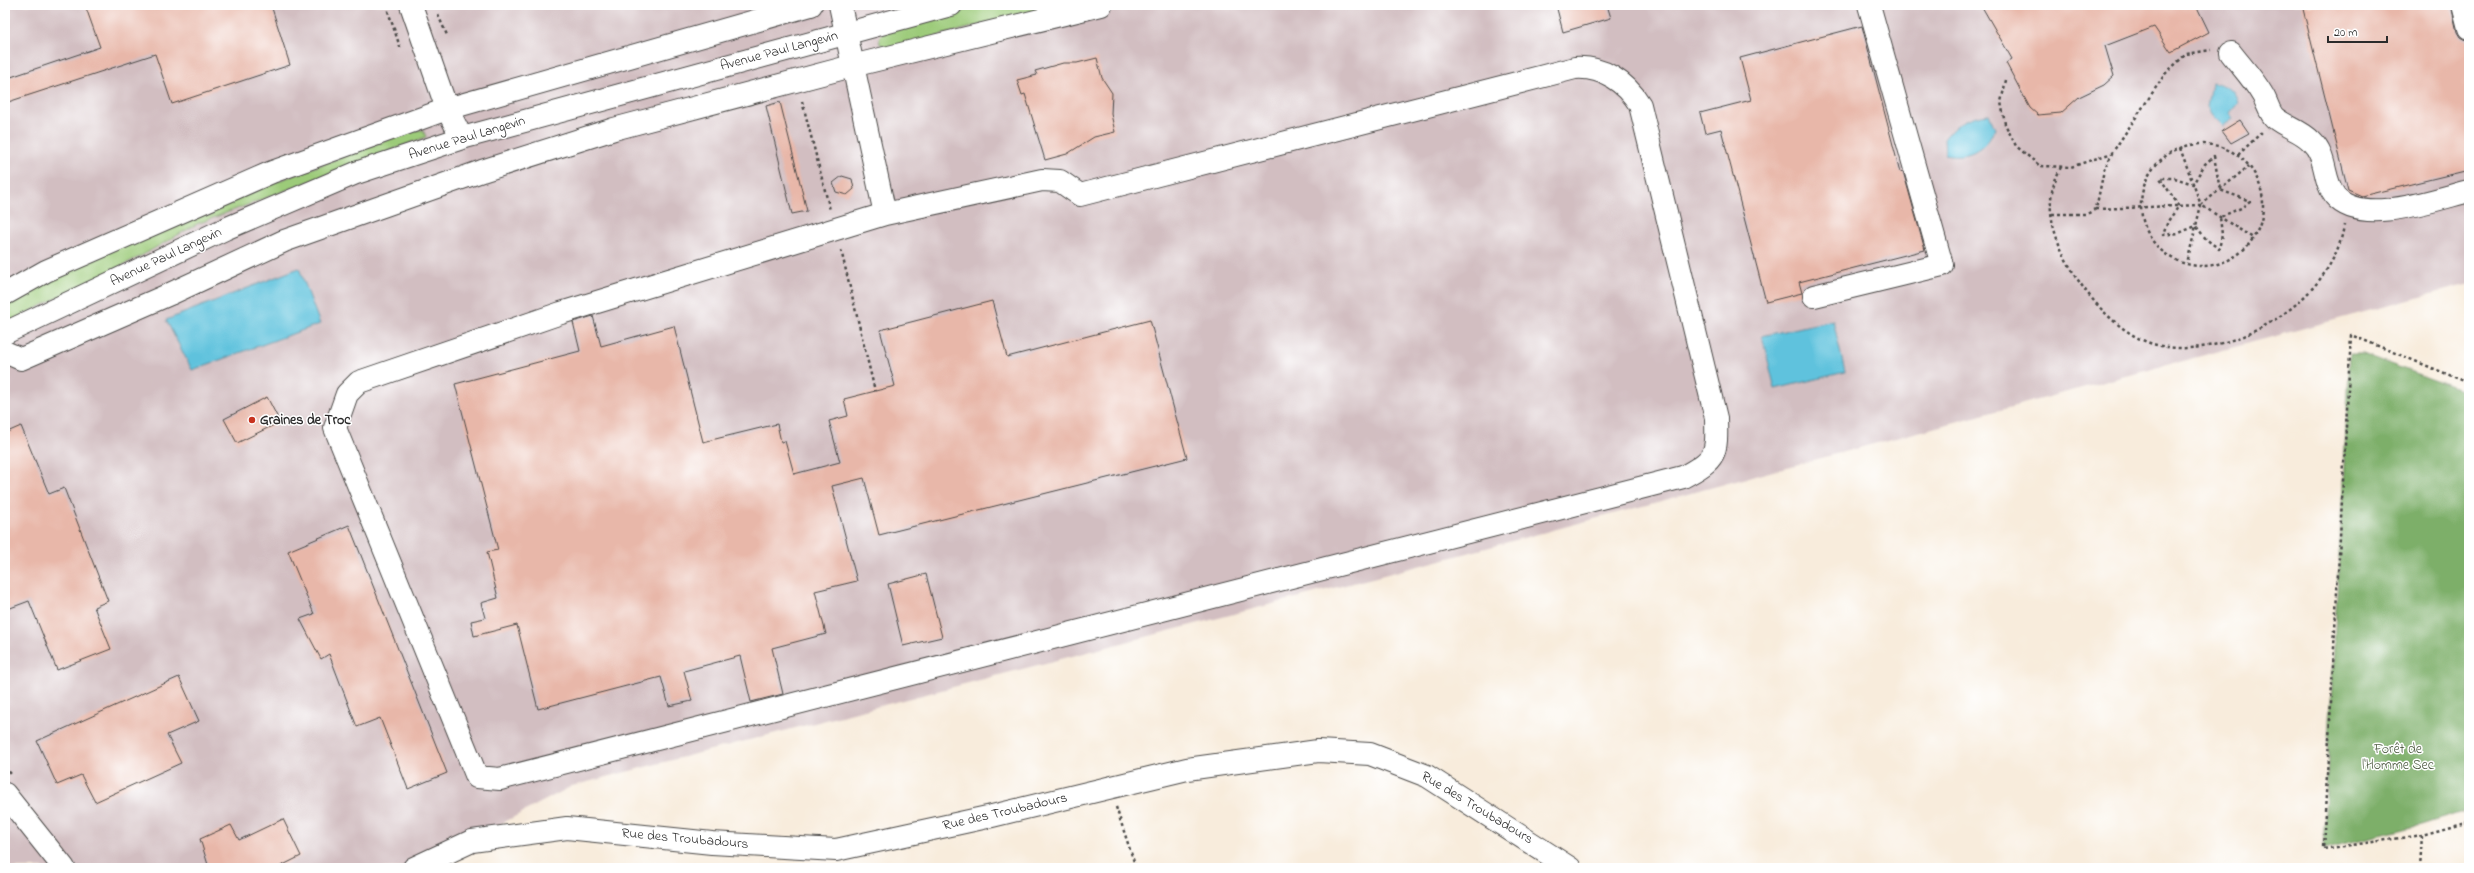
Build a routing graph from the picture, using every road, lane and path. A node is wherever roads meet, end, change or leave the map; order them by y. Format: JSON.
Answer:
{"nodes":[{"id":1,"x":386,"y":5,"type":"edge"},
{"id":2,"x":411,"y":5,"type":"edge"},
{"id":3,"x":811,"y":5,"type":"edge"},
{"id":4,"x":840,"y":5,"type":"edge"},
{"id":5,"x":951,"y":5,"type":"edge"},
{"id":6,"x":1102,"y":5,"type":"edge"},
{"id":7,"x":1869,"y":5,"type":"edge"},
{"id":8,"x":2463,"y":5,"type":"edge"},
{"id":9,"x":436,"y":11,"type":"dead end"},
{"id":10,"x":2469,"y":28,"type":"edge"},
{"id":11,"x":846,"y":32,"type":"junction"},
{"id":12,"x":447,"y":35,"type":"dead end"},
{"id":13,"x":400,"y":50,"type":"dead end"},
{"id":14,"x":2231,"y":53,"type":"joint"},
{"id":15,"x":852,"y":66,"type":"junction"},
{"id":16,"x":2006,"y":80,"type":"dead end"},
{"id":17,"x":446,"y":109,"type":"junction"},
{"id":18,"x":2274,"y":117,"type":"junction"},
{"id":19,"x":462,"y":138,"type":"junction"},
{"id":20,"x":2180,"y":148,"type":"junction"},
{"id":21,"x":2112,"y":154,"type":"junction"},
{"id":22,"x":2238,"y":155,"type":"junction"},
{"id":23,"x":2249,"y":166,"type":"junction"},
{"id":24,"x":2061,"y":167,"type":"junction"},
{"id":25,"x":2193,"y":184,"type":"junction"},
{"id":26,"x":2220,"y":190,"type":"junction"},
{"id":27,"x":2469,"y":191,"type":"edge"},
{"id":28,"x":2201,"y":205,"type":"junction"},
{"id":29,"x":2179,"y":206,"type":"junction"},
{"id":30,"x":2347,"y":206,"type":"junction"},
{"id":31,"x":2141,"y":207,"type":"junction"},
{"id":32,"x":2096,"y":209,"type":"junction"},
{"id":33,"x":885,"y":214,"type":"junction"},
{"id":34,"x":2052,"y":214,"type":"junction"},
{"id":35,"x":2220,"y":217,"type":"junction"},
{"id":36,"x":2196,"y":226,"type":"junction"},
{"id":37,"x":2253,"y":238,"type":"junction"},
{"id":38,"x":2186,"y":263,"type":"junction"},
{"id":39,"x":5,"y":294,"type":"edge"},
{"id":40,"x":1814,"y":296,"type":"dead end"},
{"id":41,"x":5,"y":333,"type":"edge"},
{"id":42,"x":13,"y":355,"type":"edge"},
{"id":43,"x":2469,"y":383,"type":"edge"},
{"id":44,"x":1110,"y":788,"type":"junction"},
{"id":45,"x":5,"y":794,"type":"edge"},
{"id":46,"x":2469,"y":822,"type":"edge"},
{"id":47,"x":2422,"y":835,"type":"junction"},
{"id":48,"x":64,"y":868,"type":"edge"},
{"id":49,"x":414,"y":868,"type":"edge"},
{"id":50,"x":1136,"y":868,"type":"edge"},
{"id":51,"x":1570,"y":868,"type":"edge"},
{"id":52,"x":2420,"y":868,"type":"edge"}],
"edges":[{"from":1,"to":13,"type":"path"},
{"from":2,"to":17,"type":"street"},
{"from":3,"to":17,"type":"street"},
{"from":4,"to":11,"type":"street"},
{"from":5,"to":11,"type":"street","name":"Avenue Paul Langevin"},
{"from":6,"to":15,"type":"street"},
{"from":7,"to":40,"type":"street"},
{"from":8,"to":10,"type":"street"},
{"from":9,"to":12,"type":"path"},
{"from":11,"to":15,"type":"street"},
{"from":11,"to":19,"type":"street","name":"Avenue Paul Langevin"},
{"from":14,"to":18,"type":"street"},
{"from":14,"to":21,"type":"path"},
{"from":15,"to":33,"type":"street"},
{"from":15,"to":42,"type":"street"},
{"from":16,"to":24,"type":"path"},
{"from":17,"to":19,"type":"street"},
{"from":17,"to":39,"type":"street"},
{"from":18,"to":22,"type":"path"},
{"from":18,"to":30,"type":"street"},
{"from":19,"to":41,"type":"street","name":"Avenue Paul Langevin"},
{"from":20,"to":22,"type":"path"},
{"from":20,"to":25,"type":"path"},
{"from":20,"to":31,"type":"path"},
{"from":21,"to":24,"type":"path"},
{"from":21,"to":32,"type":"path"},
{"from":22,"to":23,"type":"path"},
{"from":23,"to":26,"type":"path"},
{"from":23,"to":37,"type":"path"},
{"from":24,"to":34,"type":"path"},
{"from":25,"to":26,"type":"path"},
{"from":25,"to":28,"type":"path"},
{"from":25,"to":29,"type":"path"},
{"from":26,"to":28,"type":"path"},
{"from":26,"to":35,"type":"path"},
{"from":27,"to":30,"type":"street"},
{"from":28,"to":29,"type":"path"},
{"from":28,"to":35,"type":"path"},
{"from":28,"to":36,"type":"path"},
{"from":29,"to":31,"type":"path"},
{"from":29,"to":36,"type":"path"},
{"from":30,"to":34,"type":"path"},
{"from":31,"to":32,"type":"path"},
{"from":31,"to":38,"type":"path"},
{"from":32,"to":34,"type":"path"},
{"from":33,"to":33,"type":"street"},
{"from":35,"to":36,"type":"path"},
{"from":35,"to":37,"type":"path"},
{"from":36,"to":38,"type":"path"},
{"from":37,"to":38,"type":"path"},
{"from":43,"to":47,"type":"path"},
{"from":44,"to":49,"type":"street","name":"Rue des Troubadours"},
{"from":44,"to":50,"type":"path"},
{"from":44,"to":51,"type":"street","name":"Rue des Troubadours"},
{"from":45,"to":48,"type":"street"},
{"from":46,"to":47,"type":"path"},
{"from":47,"to":52,"type":"path"}]}
